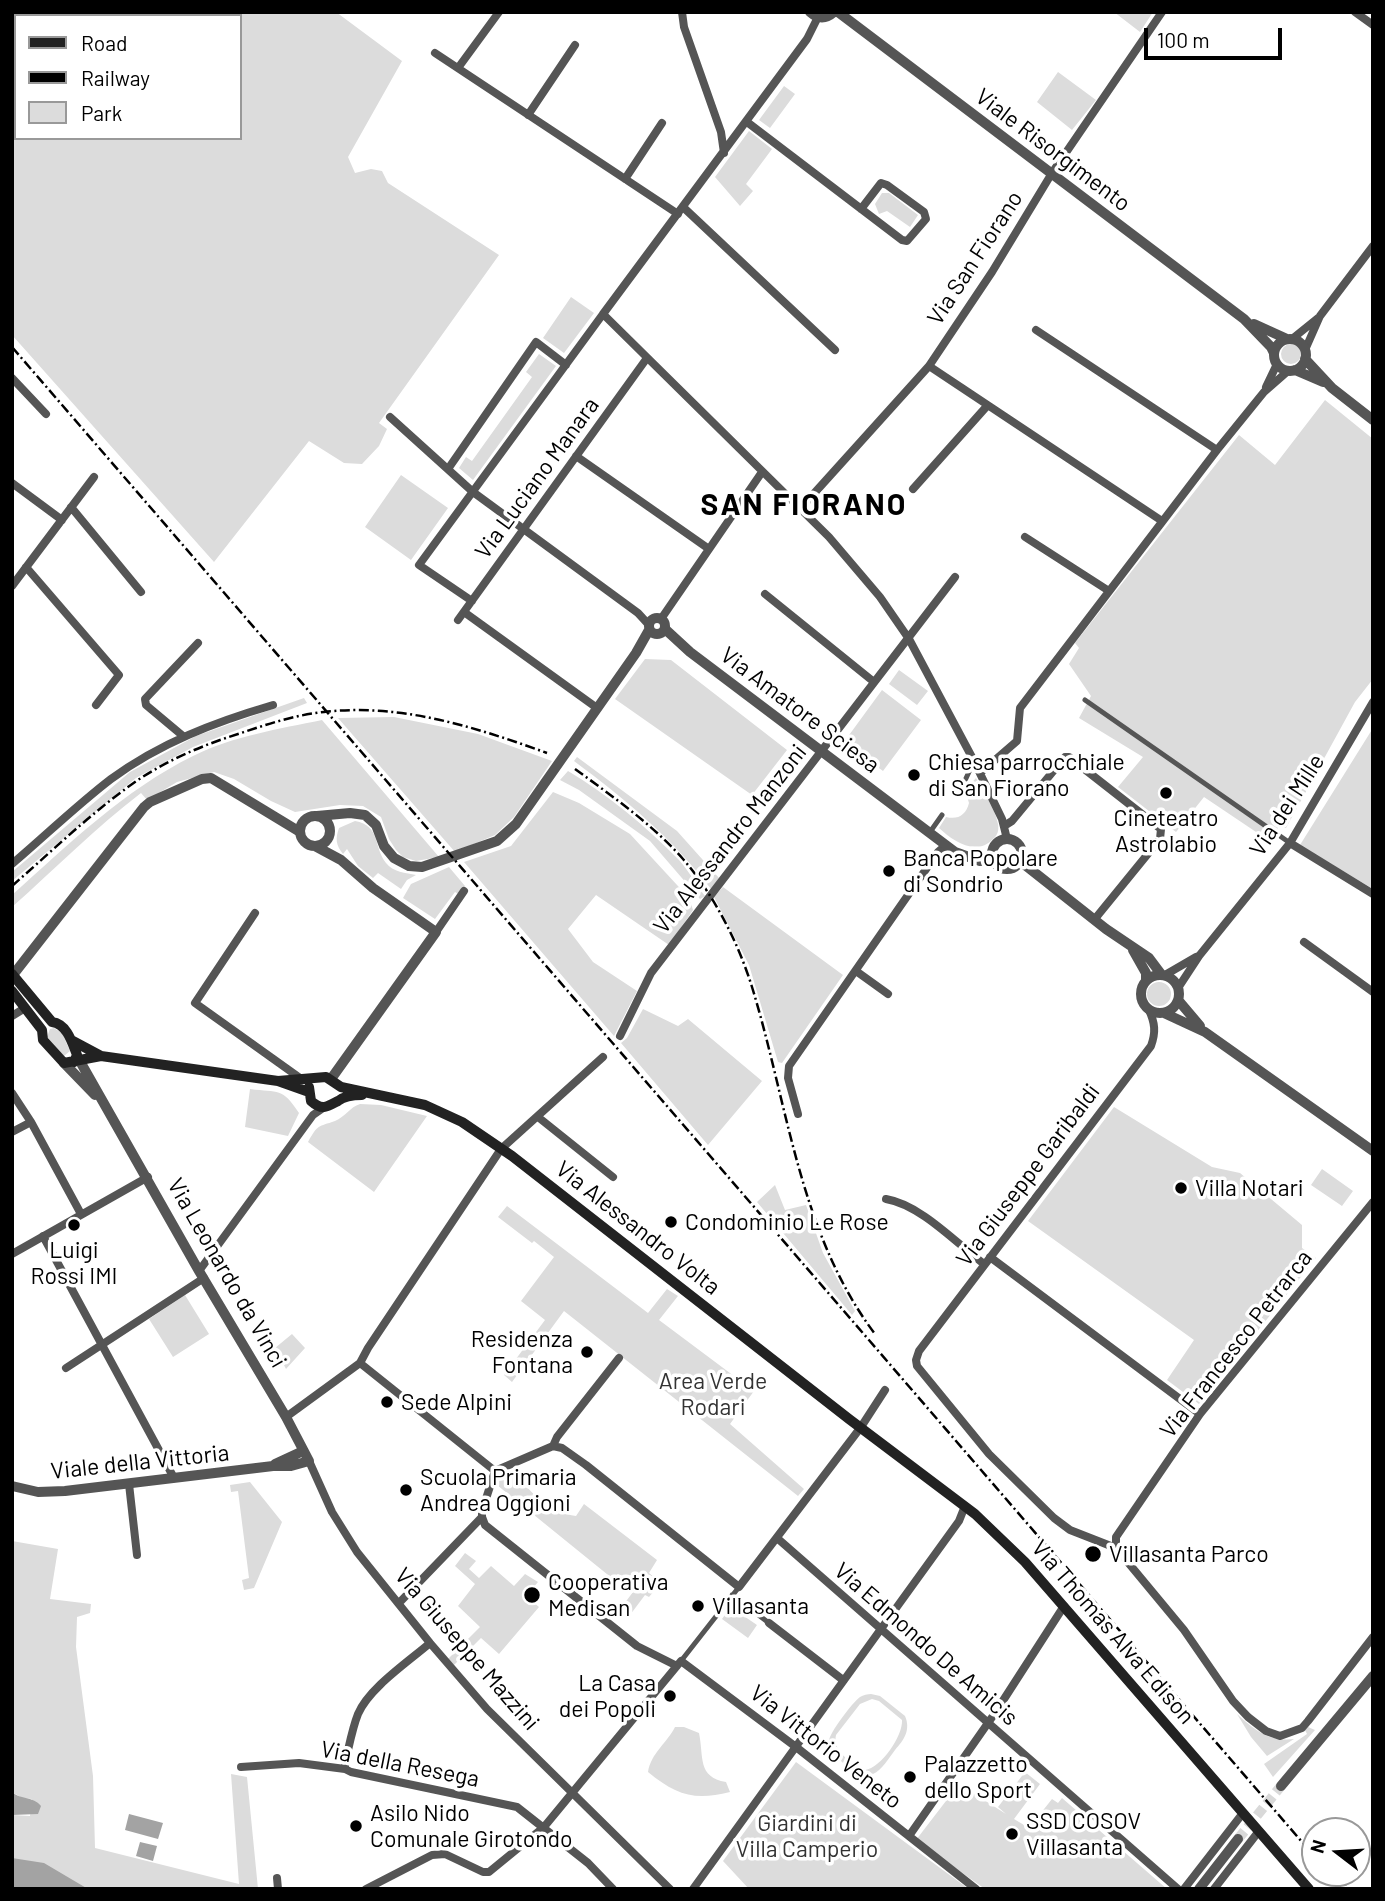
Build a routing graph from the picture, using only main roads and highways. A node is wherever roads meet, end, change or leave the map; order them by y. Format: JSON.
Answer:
{"nodes":[{"id":1,"x":13,"y":975,"type":"edge"},
{"id":2,"x":12,"y":991,"type":"edge"},
{"id":3,"x":29,"y":1005,"type":"junction"},
{"id":4,"x":52,"y":1022,"type":"junction"},
{"id":5,"x":42,"y":1030,"type":"junction"},
{"id":6,"x":71,"y":1040,"type":"junction"},
{"id":7,"x":101,"y":1056,"type":"junction"},
{"id":8,"x":74,"y":1060,"type":"junction"},
{"id":9,"x":276,"y":1080,"type":"junction"},
{"id":10,"x":330,"y":1081,"type":"junction"},
{"id":11,"x":309,"y":1092,"type":"junction"},
{"id":12,"x":372,"y":1094,"type":"junction"},
{"id":13,"x":337,"y":1101,"type":"junction"},
{"id":14,"x":861,"y":1427,"type":"joint"},
{"id":15,"x":1309,"y":1889,"type":"edge"}],
"edges":[{"from":1,"to":3,"type":"main road"},
{"from":2,"to":3,"type":"main road"},
{"from":3,"to":4,"type":"main road"},
{"from":3,"to":5,"type":"main road"},
{"from":4,"to":5,"type":"main road"},
{"from":4,"to":6,"type":"main road"},
{"from":5,"to":8,"type":"main road"},
{"from":6,"to":7,"type":"main road","name":"Via Alessandro Volta"},
{"from":6,"to":8,"type":"main road"},
{"from":7,"to":8,"type":"main road","name":"Via Alessandro Volta"},
{"from":7,"to":9,"type":"main road","name":"Via Alessandro Volta"},
{"from":9,"to":10,"type":"main road","name":"Via Alessandro Volta"},
{"from":9,"to":11,"type":"main road","name":"Via Alessandro Volta"},
{"from":10,"to":11,"type":"main road"},
{"from":10,"to":12,"type":"main road","name":"Via Alessandro Volta"},
{"from":10,"to":13,"type":"main road"},
{"from":11,"to":13,"type":"main road","name":"Via Alessandro Volta"},
{"from":12,"to":13,"type":"main road","name":"Via Alessandro Volta"},
{"from":12,"to":14,"type":"main road","name":"Via Alessandro Volta"},
{"from":14,"to":15,"type":"main road","name":"Via Thomas Alva Edison"}]}
